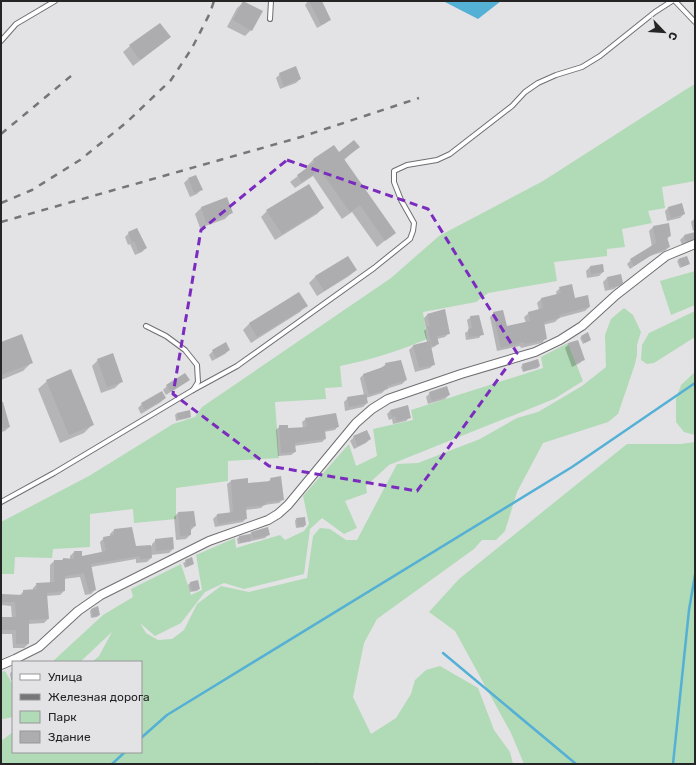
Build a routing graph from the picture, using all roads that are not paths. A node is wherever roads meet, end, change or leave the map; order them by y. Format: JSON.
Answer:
{"nodes":[{"id":1,"x":55,"y":1,"type":"edge"},
{"id":2,"x":271,"y":1,"type":"edge"},
{"id":3,"x":673,"y":1,"type":"edge"},
{"id":4,"x":270,"y":19,"type":"dead end"},
{"id":5,"x":695,"y":22,"type":"edge"},
{"id":6,"x":1,"y":41,"type":"edge"},
{"id":7,"x":695,"y":244,"type":"edge"},
{"id":8,"x":146,"y":326,"type":"dead end"},
{"id":9,"x":193,"y":390,"type":"junction"},
{"id":10,"x":1,"y":502,"type":"edge"},
{"id":11,"x":1,"y":664,"type":"edge"}],
"edges":[{"from":1,"to":6,"type":"lane"},
{"from":2,"to":4,"type":"lane"},
{"from":3,"to":5,"type":"lane"},
{"from":3,"to":9,"type":"lane"},
{"from":7,"to":11,"type":"street"},
{"from":8,"to":9,"type":"lane"},
{"from":9,"to":10,"type":"lane"}]}
